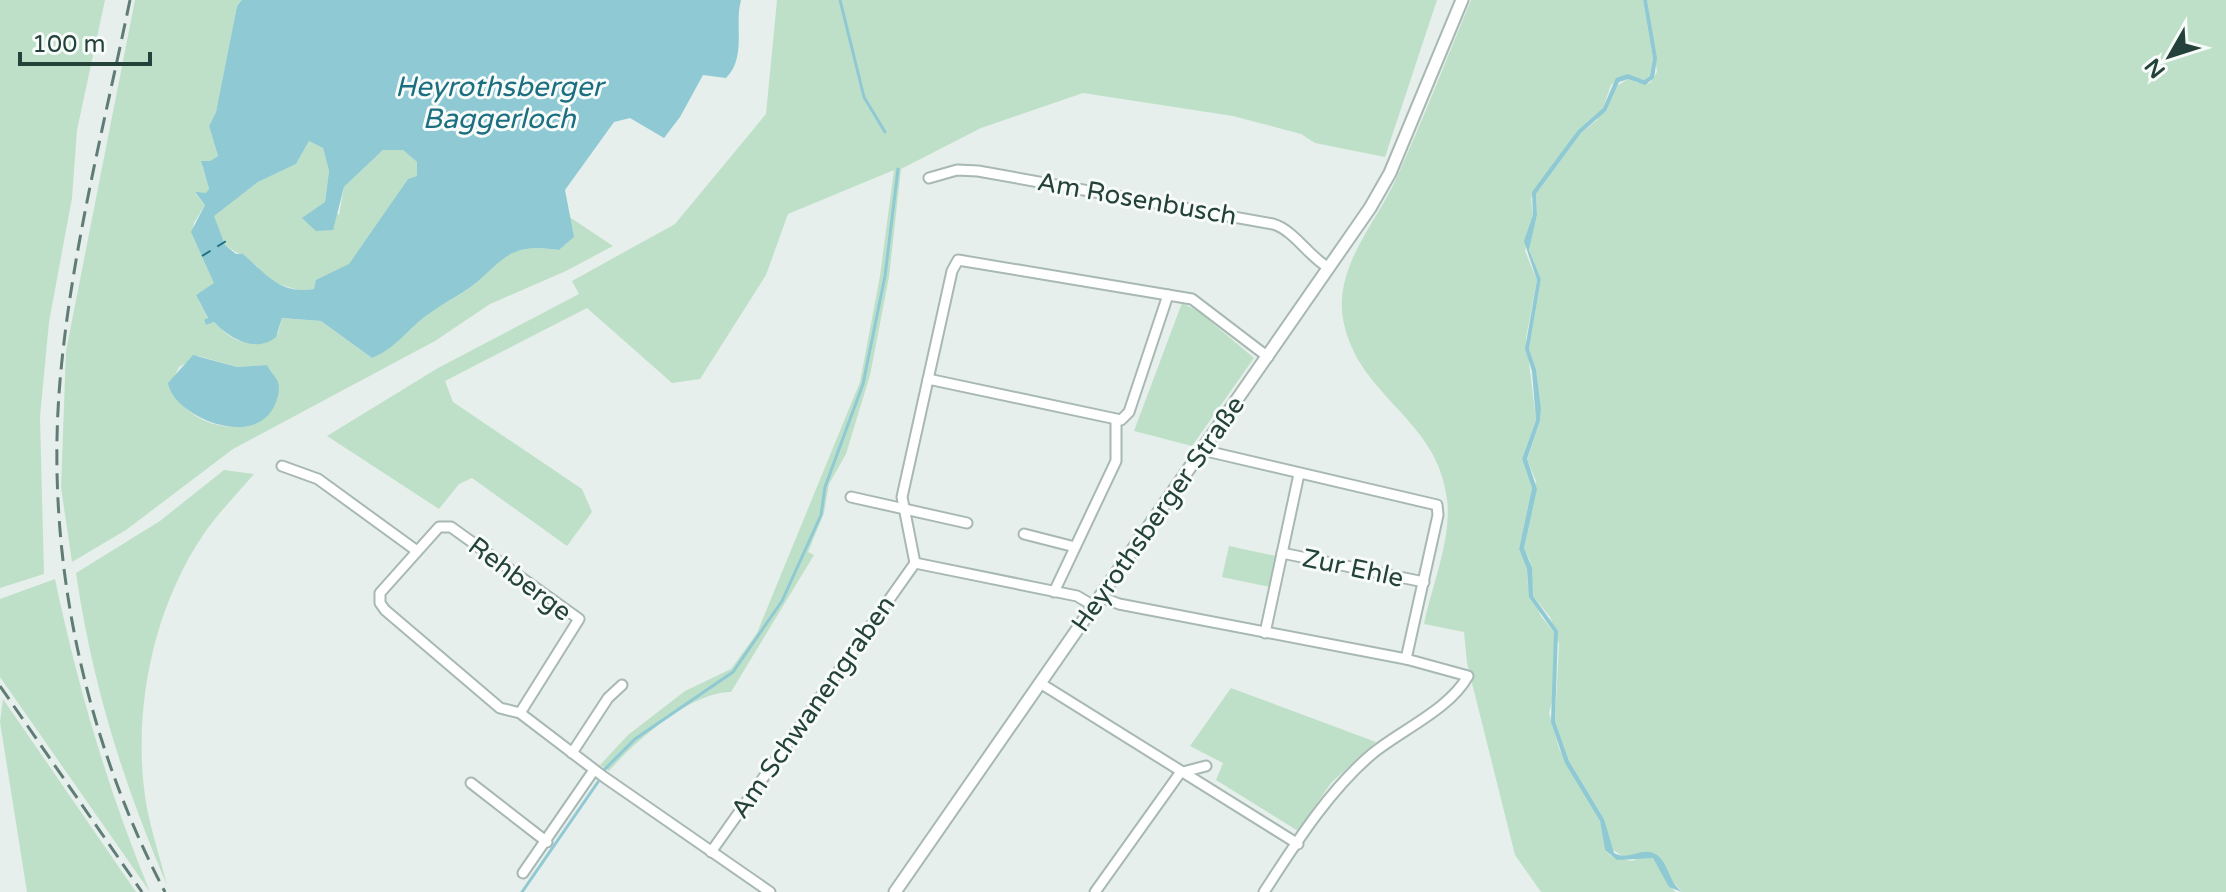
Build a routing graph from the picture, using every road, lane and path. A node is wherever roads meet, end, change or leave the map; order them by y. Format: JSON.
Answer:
{"nodes":[{"id":1,"x":1462,"y":0,"type":"edge"},
{"id":2,"x":929,"y":178,"type":"dead end"},
{"id":3,"x":1329,"y":268,"type":"junction"},
{"id":4,"x":1168,"y":295,"type":"junction"},
{"id":5,"x":1268,"y":357,"type":"junction"},
{"id":6,"x":928,"y":379,"type":"junction"},
{"id":7,"x":1116,"y":420,"type":"junction"},
{"id":8,"x":1202,"y":450,"type":"junction"},
{"id":9,"x":282,"y":466,"type":"dead end"},
{"id":10,"x":1299,"y":474,"type":"junction"},
{"id":11,"x":851,"y":497,"type":"dead end"},
{"id":12,"x":903,"y":509,"type":"junction"},
{"id":13,"x":967,"y":523,"type":"dead end"},
{"id":14,"x":1024,"y":534,"type":"dead end"},
{"id":15,"x":1075,"y":547,"type":"junction"},
{"id":16,"x":417,"y":551,"type":"junction"},
{"id":17,"x":1282,"y":553,"type":"junction"},
{"id":18,"x":915,"y":563,"type":"junction"},
{"id":19,"x":1424,"y":582,"type":"junction"},
{"id":20,"x":1054,"y":592,"type":"junction"},
{"id":21,"x":1098,"y":601,"type":"junction"},
{"id":22,"x":1265,"y":633,"type":"junction"},
{"id":23,"x":1406,"y":659,"type":"junction"},
{"id":24,"x":1040,"y":683,"type":"junction"},
{"id":25,"x":622,"y":685,"type":"dead end"},
{"id":26,"x":520,"y":713,"type":"junction"},
{"id":27,"x":572,"y":753,"type":"junction"},
{"id":28,"x":1206,"y":766,"type":"dead end"},
{"id":29,"x":594,"y":770,"type":"junction"},
{"id":30,"x":1180,"y":773,"type":"junction"},
{"id":31,"x":471,"y":783,"type":"dead end"},
{"id":32,"x":547,"y":842,"type":"junction"},
{"id":33,"x":1298,"y":844,"type":"junction"},
{"id":34,"x":711,"y":852,"type":"junction"},
{"id":35,"x":523,"y":873,"type":"dead end"},
{"id":36,"x":770,"y":892,"type":"edge"},
{"id":37,"x":895,"y":892,"type":"edge"},
{"id":38,"x":1095,"y":892,"type":"edge"},
{"id":39,"x":1264,"y":892,"type":"edge"}],
"edges":[{"from":1,"to":3,"type":"street","name":"Heyrothsberger Straße"},
{"from":2,"to":3,"type":"street","name":"Am Rosenbusch"},
{"from":3,"to":5,"type":"street","name":"Heyrothsberger Straße"},
{"from":4,"to":5,"type":"street"},
{"from":4,"to":6,"type":"street"},
{"from":4,"to":7,"type":"street"},
{"from":5,"to":8,"type":"street","name":"Heyrothsberger Straße"},
{"from":6,"to":7,"type":"street"},
{"from":6,"to":12,"type":"street"},
{"from":7,"to":15,"type":"street"},
{"from":8,"to":10,"type":"street","name":"Zur Ehle"},
{"from":8,"to":21,"type":"street","name":"Heyrothsberger Straße"},
{"from":9,"to":16,"type":"street"},
{"from":10,"to":17,"type":"street","name":"Zur Ehle"},
{"from":10,"to":19,"type":"street","name":"Zur Ehle"},
{"from":11,"to":12,"type":"street"},
{"from":12,"to":13,"type":"street"},
{"from":12,"to":18,"type":"street"},
{"from":14,"to":15,"type":"street"},
{"from":15,"to":20,"type":"street"},
{"from":16,"to":26,"type":"street","name":"Rehberge"},
{"from":16,"to":26,"type":"street","name":"Rehberge"},
{"from":17,"to":19,"type":"street","name":"Zur Ehle"},
{"from":17,"to":22,"type":"street","name":"Zur Ehle"},
{"from":18,"to":20,"type":"street"},
{"from":18,"to":34,"type":"street","name":"Am Schwanengraben"},
{"from":19,"to":23,"type":"street","name":"Zur Ehle"},
{"from":20,"to":21,"type":"street"},
{"from":21,"to":22,"type":"street"},
{"from":21,"to":24,"type":"street","name":"Heyrothsberger Straße"},
{"from":22,"to":23,"type":"street"},
{"from":23,"to":33,"type":"street"},
{"from":24,"to":30,"type":"street"},
{"from":24,"to":37,"type":"street","name":"Heyrothsberger Straße"},
{"from":25,"to":27,"type":"street"},
{"from":26,"to":27,"type":"street","name":"Rehberge"},
{"from":27,"to":29,"type":"street","name":"Rehberge"},
{"from":28,"to":30,"type":"street"},
{"from":29,"to":32,"type":"street"},
{"from":29,"to":34,"type":"street","name":"Rehberge"},
{"from":30,"to":33,"type":"street"},
{"from":30,"to":38,"type":"street"},
{"from":31,"to":32,"type":"street"},
{"from":32,"to":35,"type":"street"},
{"from":33,"to":39,"type":"street"},
{"from":34,"to":36,"type":"street","name":"Rehberge"}]}
